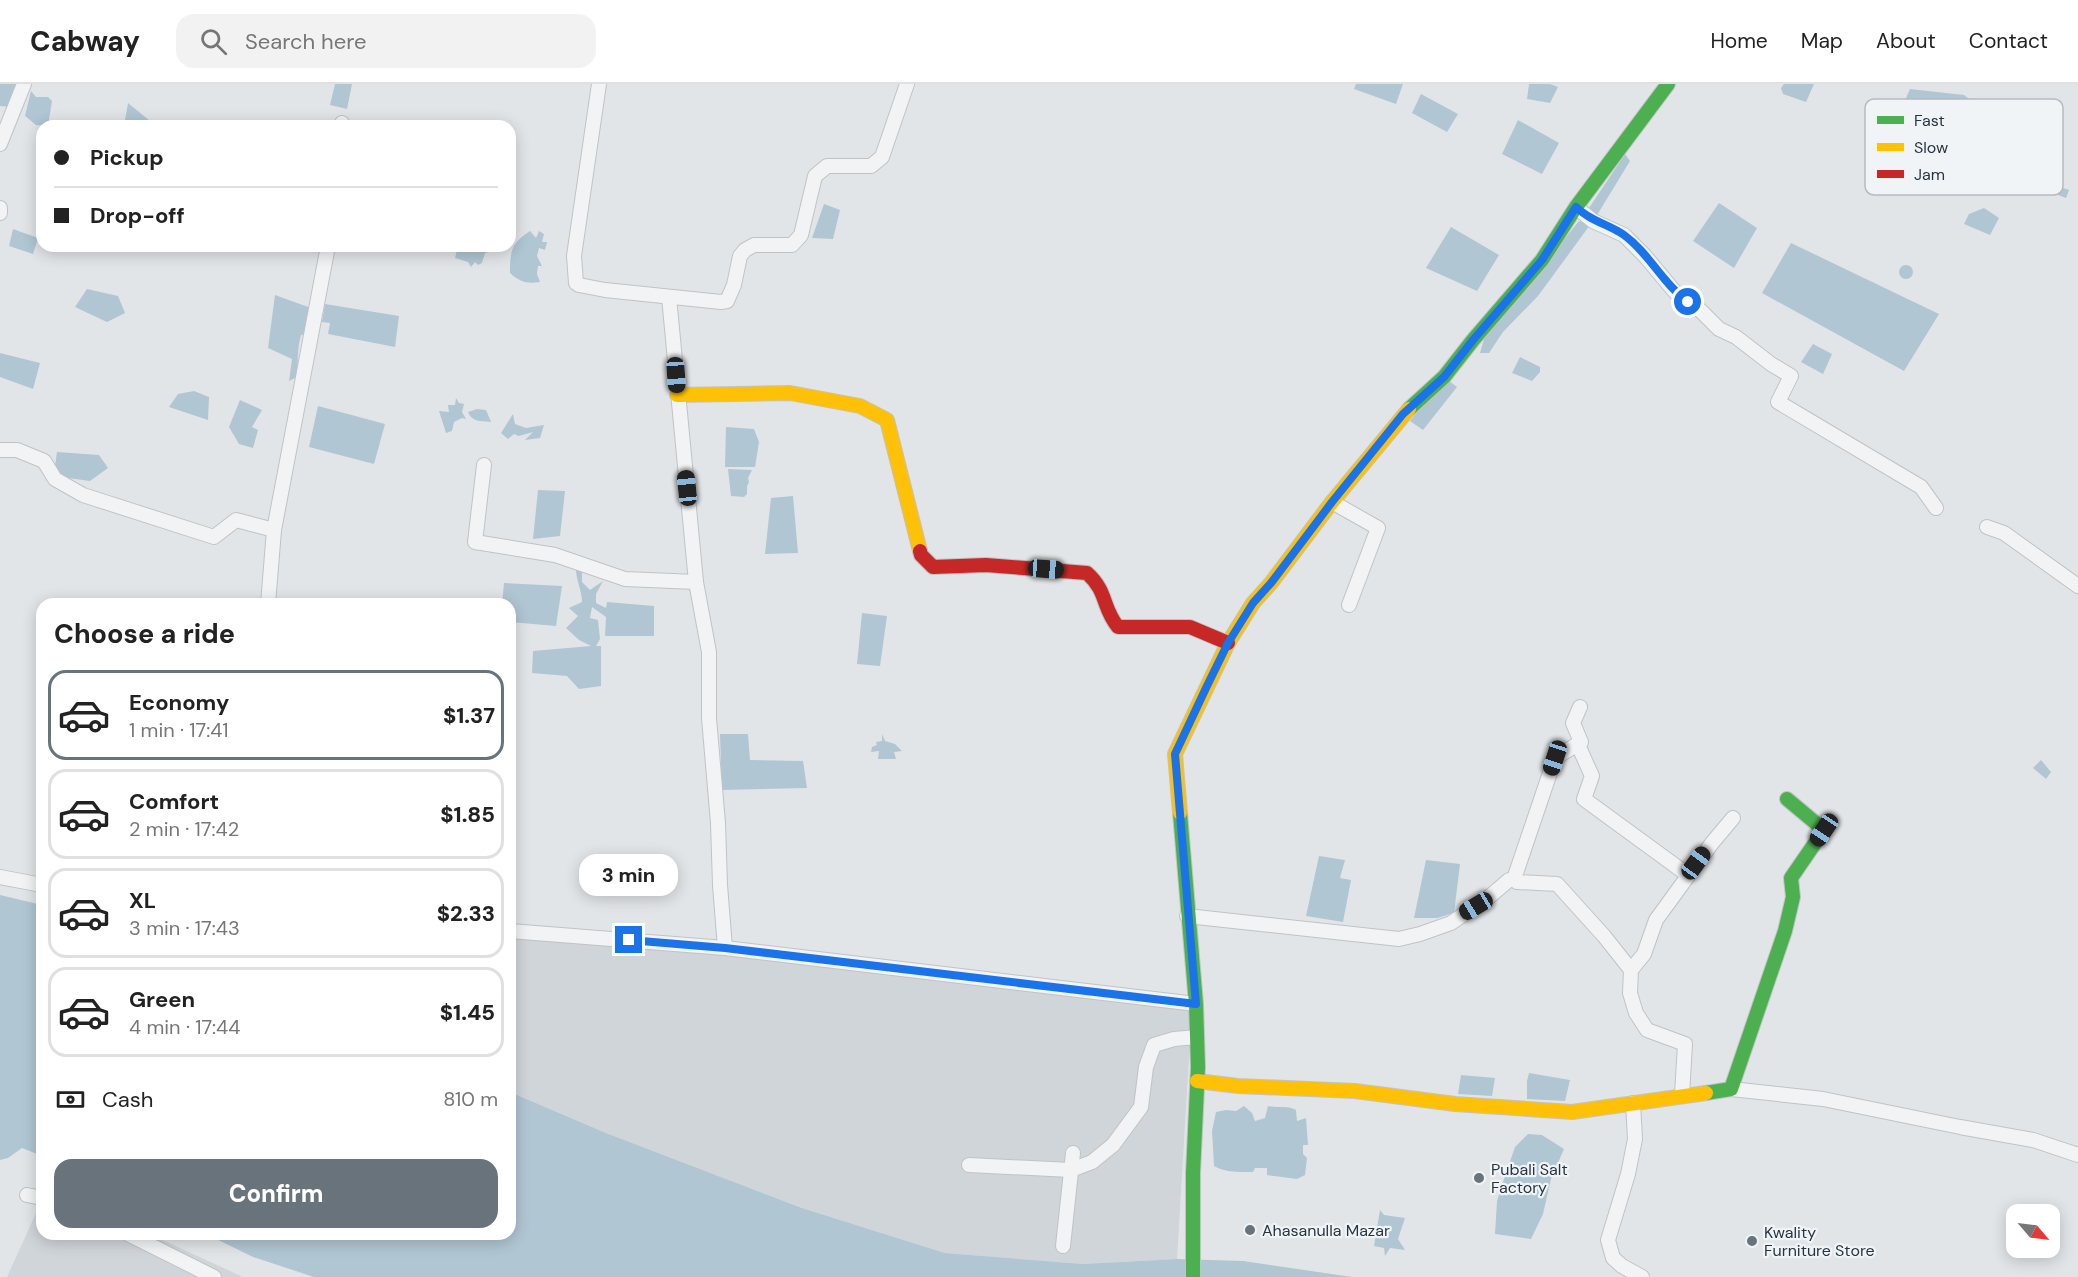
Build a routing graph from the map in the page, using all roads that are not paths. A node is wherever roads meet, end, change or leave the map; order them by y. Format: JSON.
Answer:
{"nodes":[{"id":1,"x":24,"y":84,"type":"edge"},
{"id":2,"x":599,"y":84,"type":"edge"},
{"id":3,"x":907,"y":84,"type":"edge"},
{"id":4,"x":1668,"y":84,"type":"edge"},
{"id":5,"x":0,"y":144,"type":"edge"},
{"id":6,"x":1576,"y":207,"type":"junction"},
{"id":7,"x":0,"y":208,"type":"edge"},
{"id":8,"x":0,"y":213,"type":"edge"},
{"id":9,"x":327,"y":252,"type":"edge"},
{"id":10,"x":669,"y":297,"type":"junction"},
{"id":11,"x":677,"y":395,"type":"junction"},
{"id":12,"x":0,"y":450,"type":"edge"},
{"id":13,"x":484,"y":465,"type":"dead end"},
{"id":14,"x":1332,"y":502,"type":"junction"},
{"id":15,"x":1936,"y":508,"type":"dead end"},
{"id":16,"x":1988,"y":527,"type":"dead end"},
{"id":17,"x":274,"y":530,"type":"junction"},
{"id":18,"x":696,"y":582,"type":"junction"},
{"id":19,"x":2078,"y":586,"type":"edge"},
{"id":20,"x":268,"y":598,"type":"edge"},
{"id":21,"x":1349,"y":605,"type":"dead end"},
{"id":22,"x":1228,"y":643,"type":"junction"},
{"id":23,"x":1580,"y":707,"type":"dead end"},
{"id":24,"x":1578,"y":746,"type":"junction"},
{"id":25,"x":1787,"y":799,"type":"dead end"},
{"id":26,"x":1733,"y":818,"type":"dead end"},
{"id":27,"x":1688,"y":875,"type":"junction"},
{"id":28,"x":0,"y":877,"type":"edge"},
{"id":29,"x":1514,"y":879,"type":"junction"},
{"id":30,"x":36,"y":884,"type":"edge"},
{"id":31,"x":1187,"y":916,"type":"junction"},
{"id":32,"x":516,"y":931,"type":"edge"},
{"id":33,"x":725,"y":948,"type":"junction"},
{"id":34,"x":1630,"y":970,"type":"junction"},
{"id":35,"x":1196,"y":1004,"type":"junction"},
{"id":36,"x":1197,"y":1037,"type":"junction"},
{"id":37,"x":1197,"y":1082,"type":"junction"},
{"id":38,"x":1731,"y":1089,"type":"junction"},
{"id":39,"x":1683,"y":1095,"type":"junction"},
{"id":40,"x":1633,"y":1103,"type":"junction"},
{"id":41,"x":1073,"y":1153,"type":"dead end"},
{"id":42,"x":2078,"y":1155,"type":"edge"},
{"id":43,"x":969,"y":1165,"type":"dead end"},
{"id":44,"x":1071,"y":1170,"type":"junction"},
{"id":45,"x":27,"y":1195,"type":"dead end"},
{"id":46,"x":36,"y":1197,"type":"edge"},
{"id":47,"x":140,"y":1240,"type":"edge"},
{"id":48,"x":1063,"y":1246,"type":"dead end"},
{"id":49,"x":214,"y":1277,"type":"edge"},
{"id":50,"x":1193,"y":1277,"type":"edge"},
{"id":51,"x":1642,"y":1277,"type":"edge"}],
"edges":[{"from":1,"to":5,"type":"street"},
{"from":2,"to":10,"type":"street"},
{"from":3,"to":10,"type":"street"},
{"from":4,"to":6,"type":"street"},
{"from":6,"to":14,"type":"street"},
{"from":6,"to":15,"type":"street"},
{"from":7,"to":8,"type":"street"},
{"from":9,"to":17,"type":"street"},
{"from":10,"to":11,"type":"street"},
{"from":11,"to":18,"type":"street"},
{"from":11,"to":22,"type":"street"},
{"from":12,"to":17,"type":"street"},
{"from":13,"to":18,"type":"street"},
{"from":14,"to":21,"type":"street"},
{"from":14,"to":22,"type":"street"},
{"from":16,"to":19,"type":"street"},
{"from":17,"to":20,"type":"street"},
{"from":18,"to":33,"type":"street"},
{"from":22,"to":31,"type":"street"},
{"from":23,"to":24,"type":"street"},
{"from":24,"to":27,"type":"street"},
{"from":24,"to":29,"type":"street"},
{"from":25,"to":38,"type":"street"},
{"from":26,"to":27,"type":"street"},
{"from":27,"to":34,"type":"street"},
{"from":28,"to":30,"type":"street"},
{"from":29,"to":31,"type":"street"},
{"from":29,"to":34,"type":"street"},
{"from":31,"to":35,"type":"street"},
{"from":32,"to":33,"type":"street"},
{"from":33,"to":35,"type":"street"},
{"from":34,"to":39,"type":"street"},
{"from":35,"to":36,"type":"street"},
{"from":36,"to":37,"type":"street"},
{"from":36,"to":44,"type":"street"},
{"from":37,"to":40,"type":"street"},
{"from":37,"to":50,"type":"street"},
{"from":38,"to":39,"type":"street"},
{"from":38,"to":42,"type":"street"},
{"from":39,"to":40,"type":"street"},
{"from":40,"to":51,"type":"street"},
{"from":41,"to":44,"type":"street"},
{"from":43,"to":44,"type":"street"},
{"from":44,"to":48,"type":"street"},
{"from":45,"to":46,"type":"street"},
{"from":47,"to":49,"type":"street"}]}
